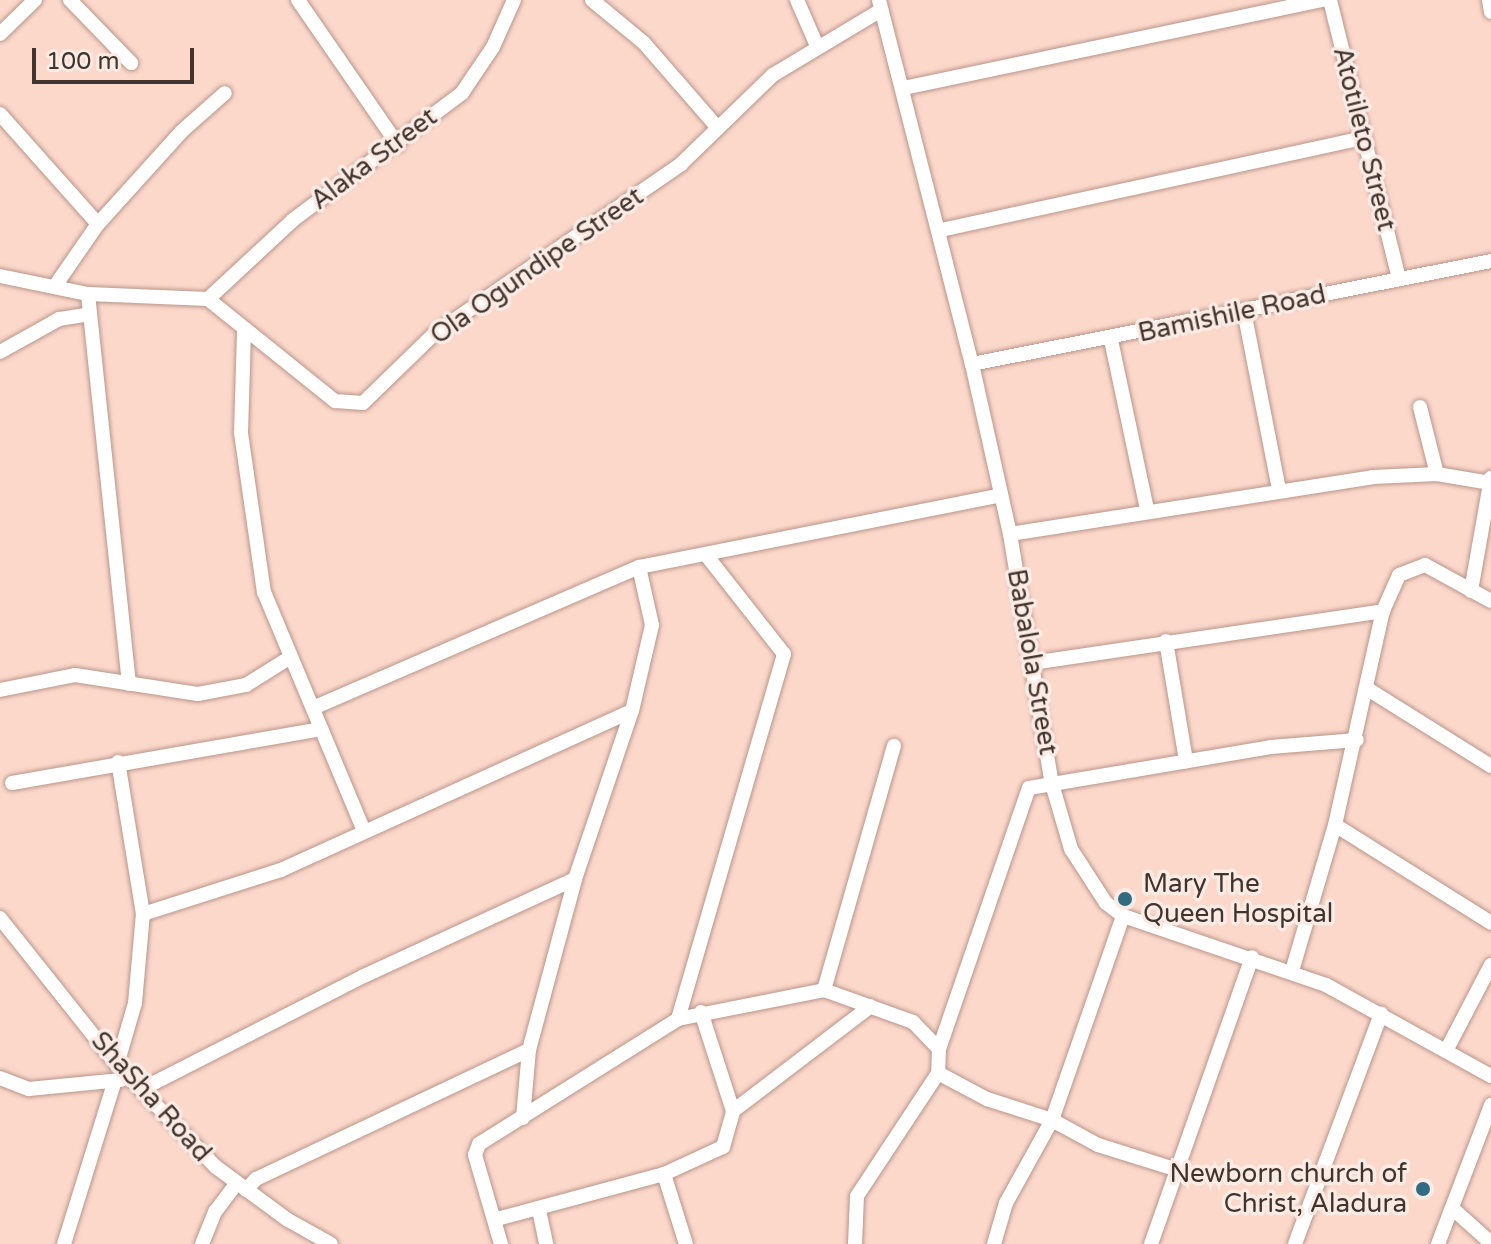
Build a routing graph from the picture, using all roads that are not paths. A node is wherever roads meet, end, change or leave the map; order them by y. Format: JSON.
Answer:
{"nodes":[{"id":1,"x":35,"y":0,"type":"edge"},
{"id":2,"x":70,"y":0,"type":"edge"},
{"id":3,"x":514,"y":0,"type":"edge"},
{"id":4,"x":592,"y":0,"type":"edge"},
{"id":5,"x":797,"y":0,"type":"edge"},
{"id":6,"x":1323,"y":0,"type":"edge"},
{"id":7,"x":1330,"y":0,"type":"edge"},
{"id":8,"x":1489,"y":0,"type":"edge"},
{"id":9,"x":304,"y":2,"type":"edge"},
{"id":10,"x":880,"y":5,"type":"edge"},
{"id":11,"x":1491,"y":12,"type":"edge"},
{"id":12,"x":0,"y":34,"type":"edge"},
{"id":13,"x":817,"y":46,"type":"junction"},
{"id":14,"x":131,"y":63,"type":"dead end"},
{"id":15,"x":904,"y":88,"type":"junction"},
{"id":16,"x":225,"y":93,"type":"dead end"},
{"id":17,"x":0,"y":114,"type":"edge"},
{"id":18,"x":717,"y":127,"type":"junction"},
{"id":19,"x":1363,"y":138,"type":"junction"},
{"id":20,"x":398,"y":145,"type":"junction"},
{"id":21,"x":98,"y":224,"type":"junction"},
{"id":22,"x":941,"y":230,"type":"junction"},
{"id":23,"x":1491,"y":261,"type":"edge"},
{"id":24,"x":0,"y":276,"type":"edge"},
{"id":25,"x":1399,"y":278,"type":"junction"},
{"id":26,"x":55,"y":286,"type":"junction"},
{"id":27,"x":88,"y":294,"type":"junction"},
{"id":28,"x":208,"y":299,"type":"junction"},
{"id":29,"x":1244,"y":311,"type":"junction"},
{"id":30,"x":90,"y":314,"type":"junction"},
{"id":31,"x":244,"y":332,"type":"junction"},
{"id":32,"x":1111,"y":340,"type":"junction"},
{"id":33,"x":0,"y":352,"type":"edge"},
{"id":34,"x":972,"y":364,"type":"junction"},
{"id":35,"x":1420,"y":407,"type":"dead end"},
{"id":36,"x":1437,"y":474,"type":"junction"},
{"id":37,"x":1491,"y":480,"type":"edge"},
{"id":38,"x":1279,"y":489,"type":"junction"},
{"id":39,"x":1001,"y":495,"type":"junction"},
{"id":40,"x":1147,"y":510,"type":"junction"},
{"id":41,"x":1010,"y":534,"type":"junction"},
{"id":42,"x":707,"y":556,"type":"junction"},
{"id":43,"x":639,"y":567,"type":"junction"},
{"id":44,"x":1471,"y":591,"type":"junction"},
{"id":45,"x":1491,"y":601,"type":"edge"},
{"id":46,"x":1383,"y":611,"type":"junction"},
{"id":47,"x":1166,"y":641,"type":"junction"},
{"id":48,"x":289,"y":658,"type":"junction"},
{"id":49,"x":1032,"y":663,"type":"junction"},
{"id":50,"x":129,"y":684,"type":"junction"},
{"id":51,"x":1366,"y":688,"type":"junction"},
{"id":52,"x":0,"y":690,"type":"edge"},
{"id":53,"x":313,"y":708,"type":"junction"},
{"id":54,"x":632,"y":711,"type":"junction"},
{"id":55,"x":321,"y":729,"type":"junction"},
{"id":56,"x":1357,"y":740,"type":"junction"},
{"id":57,"x":894,"y":746,"type":"dead end"},
{"id":58,"x":1186,"y":761,"type":"junction"},
{"id":59,"x":118,"y":762,"type":"junction"},
{"id":60,"x":1491,"y":766,"type":"edge"},
{"id":61,"x":12,"y":783,"type":"dead end"},
{"id":62,"x":1052,"y":784,"type":"junction"},
{"id":63,"x":1335,"y":825,"type":"junction"},
{"id":64,"x":364,"y":831,"type":"junction"},
{"id":65,"x":575,"y":879,"type":"junction"},
{"id":66,"x":143,"y":914,"type":"junction"},
{"id":67,"x":1123,"y":916,"type":"junction"},
{"id":68,"x":0,"y":918,"type":"edge"},
{"id":69,"x":1491,"y":923,"type":"edge"},
{"id":70,"x":1252,"y":957,"type":"junction"},
{"id":71,"x":1491,"y":965,"type":"edge"},
{"id":72,"x":1292,"y":971,"type":"junction"},
{"id":73,"x":824,"y":990,"type":"junction"},
{"id":74,"x":871,"y":1006,"type":"junction"},
{"id":75,"x":701,"y":1012,"type":"junction"},
{"id":76,"x":1381,"y":1014,"type":"junction"},
{"id":77,"x":678,"y":1019,"type":"junction"},
{"id":78,"x":939,"y":1049,"type":"junction"},
{"id":79,"x":1447,"y":1049,"type":"junction"},
{"id":80,"x":529,"y":1050,"type":"junction"},
{"id":81,"x":117,"y":1065,"type":"junction"},
{"id":82,"x":938,"y":1073,"type":"junction"},
{"id":83,"x":1491,"y":1076,"type":"edge"},
{"id":84,"x":129,"y":1077,"type":"junction"},
{"id":85,"x":0,"y":1078,"type":"edge"},
{"id":86,"x":114,"y":1083,"type":"junction"},
{"id":87,"x":144,"y":1088,"type":"junction"},
{"id":88,"x":1491,"y":1105,"type":"edge"},
{"id":89,"x":733,"y":1111,"type":"junction"},
{"id":90,"x":523,"y":1118,"type":"junction"},
{"id":91,"x":1052,"y":1120,"type":"junction"},
{"id":92,"x":1178,"y":1170,"type":"junction"},
{"id":93,"x":664,"y":1174,"type":"junction"},
{"id":94,"x":241,"y":1187,"type":"junction"},
{"id":95,"x":1452,"y":1208,"type":"junction"},
{"id":96,"x":539,"y":1210,"type":"junction"},
{"id":97,"x":497,"y":1219,"type":"junction"},
{"id":98,"x":1491,"y":1243,"type":"edge"},
{"id":99,"x":64,"y":1244,"type":"edge"},
{"id":100,"x":202,"y":1244,"type":"edge"},
{"id":101,"x":331,"y":1244,"type":"edge"},
{"id":102,"x":501,"y":1244,"type":"edge"},
{"id":103,"x":546,"y":1244,"type":"edge"},
{"id":104,"x":686,"y":1244,"type":"edge"},
{"id":105,"x":855,"y":1244,"type":"edge"},
{"id":106,"x":994,"y":1244,"type":"edge"},
{"id":107,"x":1151,"y":1244,"type":"edge"},
{"id":108,"x":1295,"y":1244,"type":"edge"},
{"id":109,"x":1438,"y":1244,"type":"edge"}],
"edges":[{"from":1,"to":12,"type":"street"},
{"from":2,"to":14,"type":"street"},
{"from":3,"to":20,"type":"street","name":"Alaka Street"},
{"from":4,"to":18,"type":"street"},
{"from":5,"to":13,"type":"street"},
{"from":6,"to":15,"type":"street"},
{"from":7,"to":19,"type":"street","name":"Atotileto Street"},
{"from":8,"to":11,"type":"street"},
{"from":9,"to":20,"type":"street"},
{"from":10,"to":13,"type":"street","name":"Ola Ogundipe Street"},
{"from":10,"to":15,"type":"street","name":"Babalola Street"},
{"from":13,"to":18,"type":"street","name":"Ola Ogundipe Street"},
{"from":15,"to":22,"type":"street","name":"Babalola Street"},
{"from":16,"to":21,"type":"street"},
{"from":17,"to":21,"type":"street"},
{"from":18,"to":31,"type":"street","name":"Ola Ogundipe Street"},
{"from":19,"to":22,"type":"street"},
{"from":19,"to":25,"type":"street","name":"Atotileto Street"},
{"from":20,"to":28,"type":"street","name":"Alaka Street"},
{"from":21,"to":26,"type":"street"},
{"from":22,"to":34,"type":"street","name":"Babalola Street"},
{"from":23,"to":25,"type":"street","name":"Bamishile Road"},
{"from":24,"to":26,"type":"street"},
{"from":25,"to":29,"type":"street","name":"Bamishile Road"},
{"from":26,"to":27,"type":"street"},
{"from":27,"to":28,"type":"street"},
{"from":27,"to":30,"type":"street"},
{"from":28,"to":31,"type":"street","name":"Ola Ogundipe Street"},
{"from":29,"to":32,"type":"street","name":"Bamishile Road"},
{"from":29,"to":38,"type":"street"},
{"from":30,"to":33,"type":"street"},
{"from":30,"to":50,"type":"street"},
{"from":31,"to":48,"type":"street"},
{"from":32,"to":34,"type":"street","name":"Bamishile Road"},
{"from":32,"to":40,"type":"street"},
{"from":34,"to":39,"type":"street","name":"Babalola Street"},
{"from":35,"to":36,"type":"street"},
{"from":36,"to":37,"type":"street"},
{"from":36,"to":38,"type":"street"},
{"from":37,"to":44,"type":"street"},
{"from":38,"to":40,"type":"street"},
{"from":39,"to":41,"type":"street","name":"Babalola Street"},
{"from":39,"to":42,"type":"street"},
{"from":40,"to":41,"type":"street"},
{"from":41,"to":49,"type":"street","name":"Babalola Street"},
{"from":42,"to":43,"type":"street"},
{"from":42,"to":77,"type":"street"},
{"from":43,"to":53,"type":"street"},
{"from":43,"to":54,"type":"street"},
{"from":44,"to":45,"type":"street"},
{"from":44,"to":46,"type":"street"},
{"from":46,"to":47,"type":"street"},
{"from":46,"to":51,"type":"street"},
{"from":47,"to":49,"type":"street"},
{"from":47,"to":58,"type":"street"},
{"from":48,"to":50,"type":"street"},
{"from":48,"to":53,"type":"street"},
{"from":49,"to":62,"type":"street","name":"Babalola Street"},
{"from":50,"to":52,"type":"street"},
{"from":51,"to":56,"type":"street"},
{"from":51,"to":60,"type":"street"},
{"from":53,"to":55,"type":"street"},
{"from":54,"to":64,"type":"street"},
{"from":54,"to":65,"type":"street"},
{"from":55,"to":59,"type":"street"},
{"from":55,"to":64,"type":"street"},
{"from":56,"to":58,"type":"street"},
{"from":56,"to":63,"type":"street"},
{"from":57,"to":73,"type":"street"},
{"from":58,"to":62,"type":"street"},
{"from":59,"to":61,"type":"street"},
{"from":59,"to":66,"type":"street"},
{"from":62,"to":67,"type":"street","name":"Babalola Street"},
{"from":62,"to":78,"type":"street"},
{"from":63,"to":69,"type":"street"},
{"from":63,"to":72,"type":"street"},
{"from":64,"to":66,"type":"street"},
{"from":65,"to":80,"type":"street"},
{"from":65,"to":87,"type":"street"},
{"from":66,"to":81,"type":"street"},
{"from":67,"to":70,"type":"street","name":"Babalola Street"},
{"from":67,"to":91,"type":"street"},
{"from":68,"to":81,"type":"street","name":"ShaSha Road"},
{"from":70,"to":72,"type":"street","name":"Babalola Street"},
{"from":70,"to":92,"type":"street"},
{"from":71,"to":79,"type":"street"},
{"from":72,"to":76,"type":"street","name":"Babalola Street"},
{"from":73,"to":74,"type":"street"},
{"from":73,"to":75,"type":"street"},
{"from":74,"to":78,"type":"street"},
{"from":74,"to":89,"type":"street"},
{"from":75,"to":77,"type":"street"},
{"from":75,"to":89,"type":"street"},
{"from":76,"to":79,"type":"street","name":"Babalola Street"},
{"from":76,"to":108,"type":"street"},
{"from":77,"to":90,"type":"street"},
{"from":78,"to":82,"type":"street"},
{"from":79,"to":83,"type":"street","name":"Babalola Street"},
{"from":80,"to":90,"type":"street"},
{"from":80,"to":94,"type":"street"},
{"from":81,"to":84,"type":"street","name":"ShaSha Road"},
{"from":82,"to":91,"type":"street"},
{"from":82,"to":105,"type":"street"},
{"from":84,"to":86,"type":"street"},
{"from":84,"to":87,"type":"street","name":"ShaSha Road"},
{"from":85,"to":86,"type":"street"},
{"from":86,"to":99,"type":"street"},
{"from":87,"to":94,"type":"street","name":"ShaSha Road"},
{"from":88,"to":95,"type":"street"},
{"from":89,"to":93,"type":"street"},
{"from":90,"to":97,"type":"street"},
{"from":91,"to":92,"type":"street"},
{"from":91,"to":106,"type":"street"},
{"from":92,"to":107,"type":"street"},
{"from":93,"to":96,"type":"street"},
{"from":93,"to":104,"type":"street"},
{"from":94,"to":100,"type":"street"},
{"from":94,"to":101,"type":"street","name":"ShaSha Road"},
{"from":95,"to":98,"type":"street"},
{"from":95,"to":109,"type":"street"},
{"from":96,"to":97,"type":"street"},
{"from":96,"to":103,"type":"street"},
{"from":97,"to":102,"type":"street"}]}
